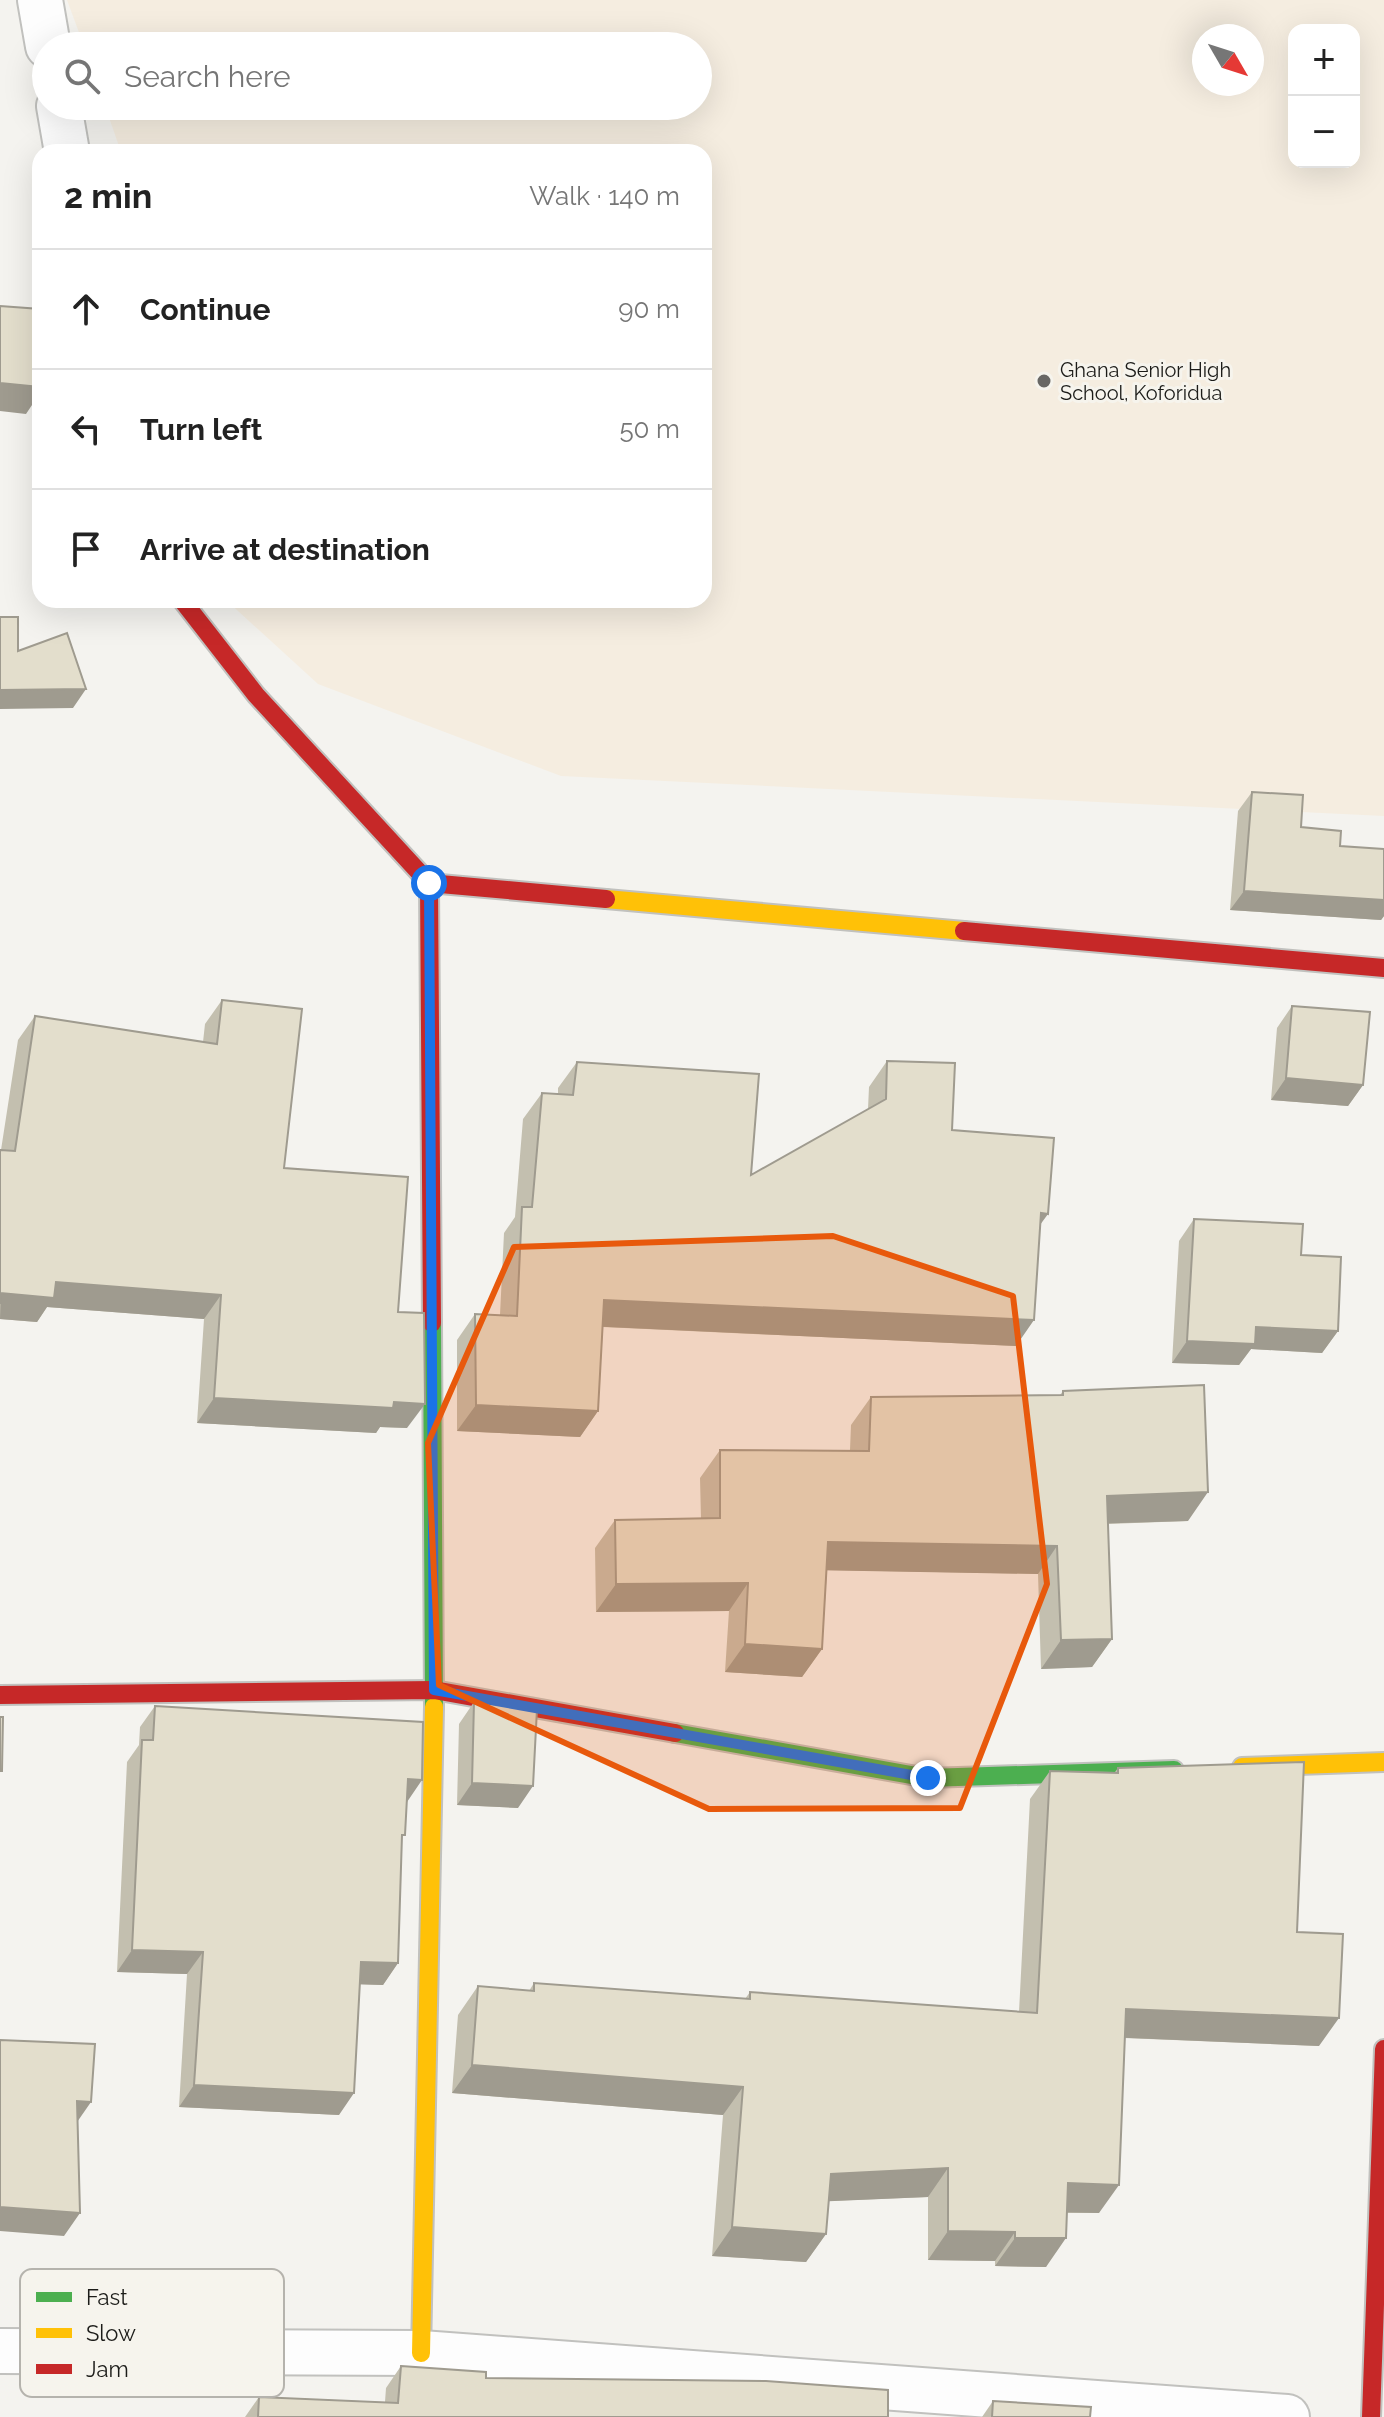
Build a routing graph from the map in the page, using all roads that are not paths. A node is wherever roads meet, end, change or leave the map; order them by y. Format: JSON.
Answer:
{"nodes":[{"id":1,"x":40,"y":0,"type":"edge"},
{"id":2,"x":46,"y":32,"type":"edge"},
{"id":3,"x":61,"y":120,"type":"edge"},
{"id":4,"x":66,"y":144,"type":"edge"},
{"id":5,"x":188,"y":608,"type":"edge"},
{"id":6,"x":429,"y":883,"type":"junction"},
{"id":7,"x":1384,"y":968,"type":"edge"},
{"id":8,"x":434,"y":1690,"type":"junction"},
{"id":9,"x":0,"y":1695,"type":"edge"},
{"id":10,"x":1384,"y":1762,"type":"edge"},
{"id":11,"x":1227,"y":1768,"type":"edge"},
{"id":12,"x":1195,"y":1769,"type":"edge"},
{"id":13,"x":1384,"y":2049,"type":"edge"},
{"id":14,"x":0,"y":2351,"type":"edge"},
{"id":15,"x":20,"y":2351,"type":"edge"},
{"id":16,"x":284,"y":2352,"type":"edge"},
{"id":17,"x":421,"y":2353,"type":"junction"},
{"id":18,"x":1287,"y":2417,"type":"edge"},
{"id":19,"x":1371,"y":2417,"type":"edge"}],
"edges":[{"from":1,"to":2,"type":"street"},
{"from":3,"to":4,"type":"street"},
{"from":5,"to":6,"type":"street"},
{"from":6,"to":7,"type":"street"},
{"from":6,"to":8,"type":"street"},
{"from":8,"to":9,"type":"street"},
{"from":8,"to":12,"type":"street"},
{"from":8,"to":17,"type":"street"},
{"from":10,"to":11,"type":"street"},
{"from":13,"to":19,"type":"street"},
{"from":14,"to":15,"type":"street"},
{"from":16,"to":17,"type":"street"},
{"from":17,"to":18,"type":"street"}]}
